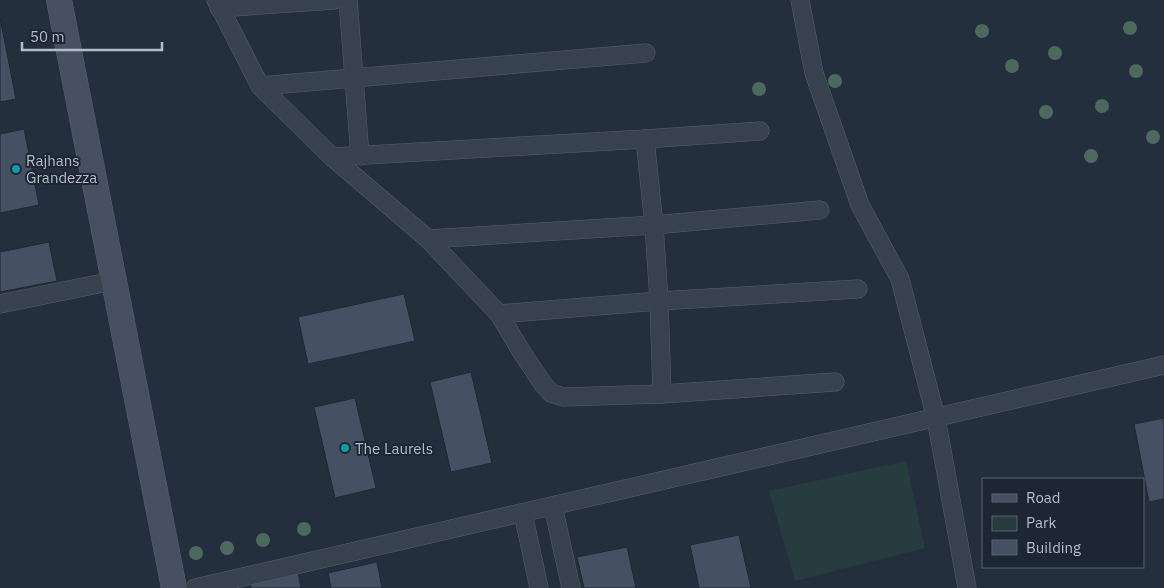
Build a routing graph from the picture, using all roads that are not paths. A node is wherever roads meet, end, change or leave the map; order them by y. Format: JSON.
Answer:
{"nodes":[{"id":1,"x":59,"y":0,"type":"edge"},
{"id":2,"x":334,"y":0,"type":"edge"},
{"id":3,"x":348,"y":0,"type":"edge"},
{"id":4,"x":800,"y":0,"type":"edge"},
{"id":5,"x":217,"y":4,"type":"edge"},
{"id":6,"x":646,"y":53,"type":"dead end"},
{"id":7,"x":354,"y":78,"type":"junction"},
{"id":8,"x":260,"y":86,"type":"junction"},
{"id":9,"x":760,"y":131,"type":"dead end"},
{"id":10,"x":646,"y":139,"type":"junction"},
{"id":11,"x":360,"y":156,"type":"junction"},
{"id":12,"x":332,"y":157,"type":"junction"},
{"id":13,"x":820,"y":210,"type":"dead end"},
{"id":14,"x":654,"y":225,"type":"junction"},
{"id":15,"x":428,"y":239,"type":"junction"},
{"id":16,"x":113,"y":281,"type":"junction"},
{"id":17,"x":858,"y":289,"type":"dead end"},
{"id":18,"x":659,"y":301,"type":"junction"},
{"id":19,"x":0,"y":304,"type":"edge"},
{"id":20,"x":499,"y":314,"type":"junction"},
{"id":21,"x":1164,"y":365,"type":"edge"},
{"id":22,"x":834,"y":382,"type":"dead end"},
{"id":23,"x":662,"y":394,"type":"junction"},
{"id":24,"x":936,"y":418,"type":"junction"},
{"id":25,"x":553,"y":506,"type":"junction"},
{"id":26,"x":523,"y":513,"type":"junction"},
{"id":27,"x":174,"y":588,"type":"edge"},
{"id":28,"x":195,"y":588,"type":"edge"},
{"id":29,"x":539,"y":588,"type":"edge"},
{"id":30,"x":571,"y":588,"type":"edge"},
{"id":31,"x":967,"y":588,"type":"edge"}],
"edges":[{"from":1,"to":16,"type":"street"},
{"from":2,"to":5,"type":"street"},
{"from":3,"to":7,"type":"street"},
{"from":4,"to":24,"type":"street"},
{"from":5,"to":8,"type":"street"},
{"from":6,"to":7,"type":"street"},
{"from":7,"to":8,"type":"street"},
{"from":7,"to":11,"type":"street"},
{"from":8,"to":12,"type":"street"},
{"from":9,"to":10,"type":"street"},
{"from":10,"to":11,"type":"street"},
{"from":10,"to":14,"type":"street"},
{"from":11,"to":12,"type":"street"},
{"from":12,"to":15,"type":"street"},
{"from":13,"to":14,"type":"street"},
{"from":14,"to":15,"type":"street"},
{"from":14,"to":18,"type":"street"},
{"from":15,"to":20,"type":"street"},
{"from":16,"to":19,"type":"street"},
{"from":16,"to":27,"type":"street"},
{"from":17,"to":18,"type":"street"},
{"from":18,"to":20,"type":"street"},
{"from":18,"to":23,"type":"street"},
{"from":20,"to":23,"type":"street"},
{"from":21,"to":24,"type":"street"},
{"from":22,"to":23,"type":"street"},
{"from":24,"to":25,"type":"street"},
{"from":24,"to":31,"type":"street"},
{"from":25,"to":26,"type":"street"},
{"from":25,"to":30,"type":"street"},
{"from":26,"to":28,"type":"street"},
{"from":26,"to":29,"type":"street"}]}
